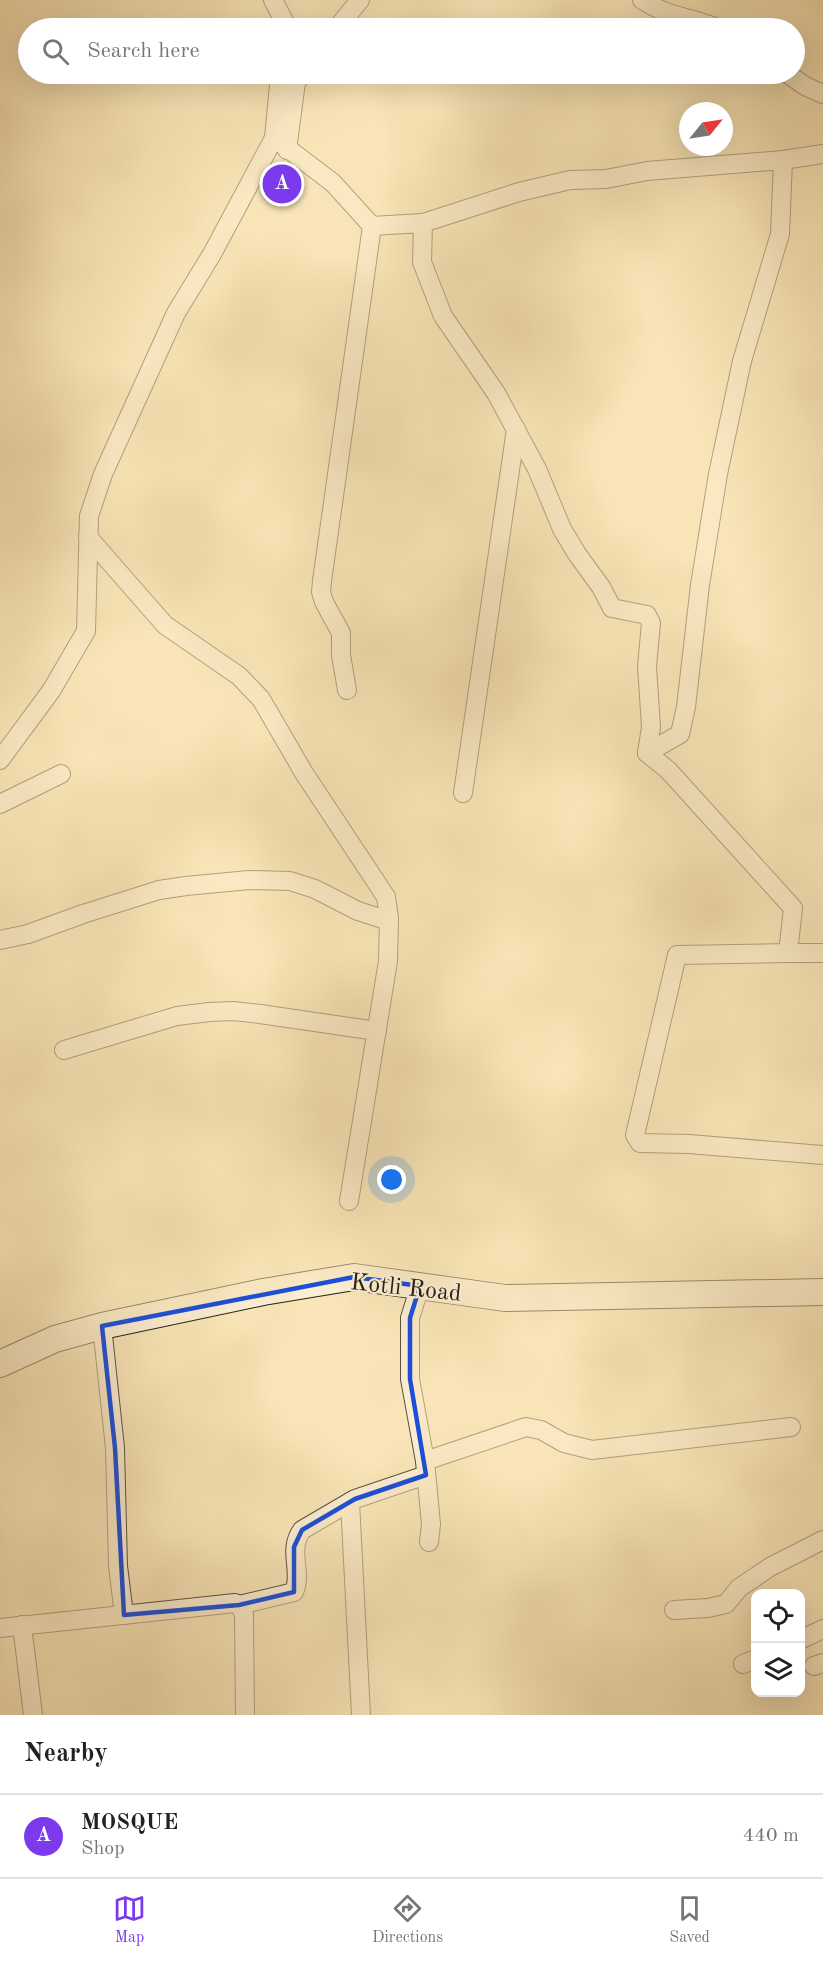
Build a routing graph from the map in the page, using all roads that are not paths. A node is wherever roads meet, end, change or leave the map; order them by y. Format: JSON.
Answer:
{"nodes":[{"id":1,"x":273,"y":0,"type":"edge"},
{"id":2,"x":360,"y":0,"type":"edge"},
{"id":3,"x":642,"y":0,"type":"edge"},
{"id":4,"x":282,"y":18,"type":"edge"},
{"id":5,"x":345,"y":18,"type":"edge"},
{"id":6,"x":683,"y":18,"type":"edge"},
{"id":7,"x":280,"y":84,"type":"edge"},
{"id":8,"x":295,"y":84,"type":"edge"},
{"id":9,"x":802,"y":84,"type":"edge"},
{"id":10,"x":823,"y":94,"type":"edge"},
{"id":11,"x":280,"y":144,"type":"junction"},
{"id":12,"x":823,"y":154,"type":"edge"},
{"id":13,"x":783,"y":160,"type":"junction"},
{"id":14,"x":423,"y":223,"type":"junction"},
{"id":15,"x":372,"y":226,"type":"junction"},
{"id":16,"x":516,"y":429,"type":"junction"},
{"id":17,"x":88,"y":537,"type":"junction"},
{"id":18,"x":347,"y":690,"type":"dead end"},
{"id":19,"x":647,"y":753,"type":"junction"},
{"id":20,"x":0,"y":760,"type":"edge"},
{"id":21,"x":61,"y":774,"type":"dead end"},
{"id":22,"x":463,"y":793,"type":"dead end"},
{"id":23,"x":0,"y":804,"type":"edge"},
{"id":24,"x":389,"y":921,"type":"junction"},
{"id":25,"x":0,"y":940,"type":"edge"},
{"id":26,"x":823,"y":952,"type":"edge"},
{"id":27,"x":788,"y":953,"type":"junction"},
{"id":28,"x":377,"y":1031,"type":"junction"},
{"id":29,"x":64,"y":1050,"type":"dead end"},
{"id":30,"x":823,"y":1155,"type":"edge"},
{"id":31,"x":349,"y":1201,"type":"dead end"},
{"id":32,"x":420,"y":1286,"type":"junction"},
{"id":33,"x":823,"y":1292,"type":"edge"},
{"id":34,"x":102,"y":1326,"type":"junction"},
{"id":35,"x":0,"y":1364,"type":"edge"},
{"id":36,"x":792,"y":1427,"type":"dead end"},
{"id":37,"x":426,"y":1468,"type":"junction"},
{"id":38,"x":350,"y":1502,"type":"junction"},
{"id":39,"x":823,"y":1540,"type":"edge"},
{"id":40,"x":429,"y":1542,"type":"dead end"},
{"id":41,"x":239,"y":1605,"type":"junction"},
{"id":42,"x":674,"y":1610,"type":"dead end"},
{"id":43,"x":124,"y":1615,"type":"junction"},
{"id":44,"x":22,"y":1625,"type":"junction"},
{"id":45,"x":0,"y":1628,"type":"edge"},
{"id":46,"x":823,"y":1629,"type":"edge"},
{"id":47,"x":805,"y":1638,"type":"edge"},
{"id":48,"x":33,"y":1715,"type":"edge"},
{"id":49,"x":245,"y":1715,"type":"edge"},
{"id":50,"x":361,"y":1715,"type":"edge"}],
"edges":[{"from":1,"to":4,"type":"street"},
{"from":2,"to":5,"type":"street"},
{"from":3,"to":6,"type":"street"},
{"from":7,"to":11,"type":"street"},
{"from":8,"to":11,"type":"street"},
{"from":9,"to":10,"type":"street"},
{"from":11,"to":15,"type":"street"},
{"from":11,"to":17,"type":"street"},
{"from":12,"to":13,"type":"street"},
{"from":13,"to":14,"type":"street"},
{"from":13,"to":19,"type":"street"},
{"from":14,"to":15,"type":"street"},
{"from":14,"to":16,"type":"street"},
{"from":15,"to":18,"type":"street"},
{"from":16,"to":19,"type":"street"},
{"from":16,"to":22,"type":"street"},
{"from":17,"to":20,"type":"street"},
{"from":17,"to":24,"type":"street"},
{"from":19,"to":27,"type":"street"},
{"from":21,"to":23,"type":"street"},
{"from":24,"to":25,"type":"street"},
{"from":24,"to":28,"type":"street"},
{"from":26,"to":27,"type":"street"},
{"from":27,"to":30,"type":"street"},
{"from":28,"to":29,"type":"street"},
{"from":28,"to":31,"type":"street"},
{"from":32,"to":33,"type":"main road","name":"Kotli Road"},
{"from":32,"to":34,"type":"main road","name":"Kotli Road"},
{"from":32,"to":37,"type":"street"},
{"from":34,"to":35,"type":"main road","name":"Kotli Road"},
{"from":34,"to":43,"type":"street"},
{"from":36,"to":37,"type":"street"},
{"from":37,"to":38,"type":"street"},
{"from":37,"to":40,"type":"street"},
{"from":38,"to":41,"type":"street"},
{"from":38,"to":50,"type":"street"},
{"from":39,"to":42,"type":"street"},
{"from":41,"to":43,"type":"street"},
{"from":41,"to":49,"type":"street"},
{"from":43,"to":44,"type":"street"},
{"from":44,"to":45,"type":"street"},
{"from":44,"to":48,"type":"street"},
{"from":46,"to":47,"type":"street"}]}
